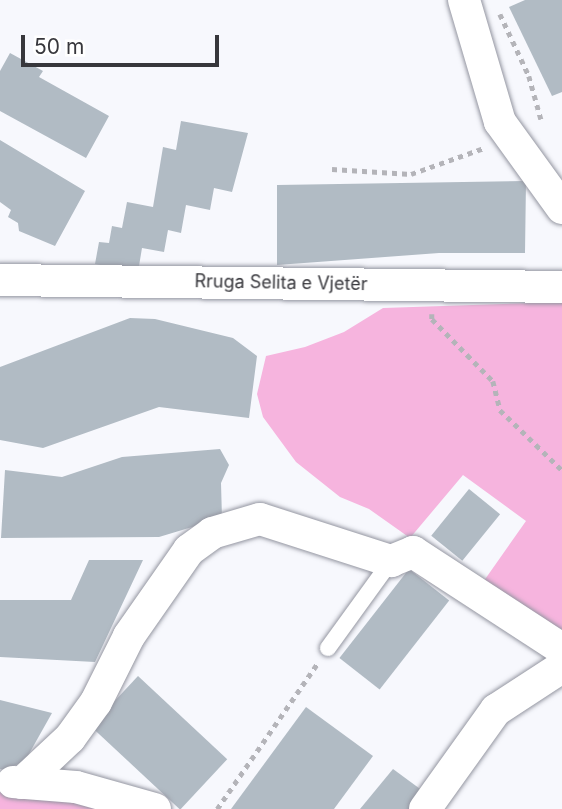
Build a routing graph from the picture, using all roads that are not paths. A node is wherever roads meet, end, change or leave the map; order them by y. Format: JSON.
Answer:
{"nodes":[{"id":1,"x":464,"y":0,"type":"edge"},
{"id":2,"x":562,"y":208,"type":"edge"},
{"id":3,"x":0,"y":280,"type":"edge"},
{"id":4,"x":562,"y":287,"type":"edge"},
{"id":5,"x":391,"y":561,"type":"junction"},
{"id":6,"x":328,"y":649,"type":"road end"},
{"id":7,"x":562,"y":649,"type":"edge"},
{"id":8,"x":562,"y":667,"type":"edge"},
{"id":9,"x":11,"y":781,"type":"edge"},
{"id":10,"x":155,"y":809,"type":"edge"},
{"id":11,"x":425,"y":809,"type":"edge"}],
"edges":[{"from":1,"to":2,"type":"street"},
{"from":3,"to":4,"type":"street","name":"Rruga Selita e Vjetër"},
{"from":5,"to":6,"type":"lane"},
{"from":5,"to":7,"type":"street"},
{"from":5,"to":9,"type":"street"},
{"from":8,"to":11,"type":"street"},
{"from":9,"to":10,"type":"street"}]}
